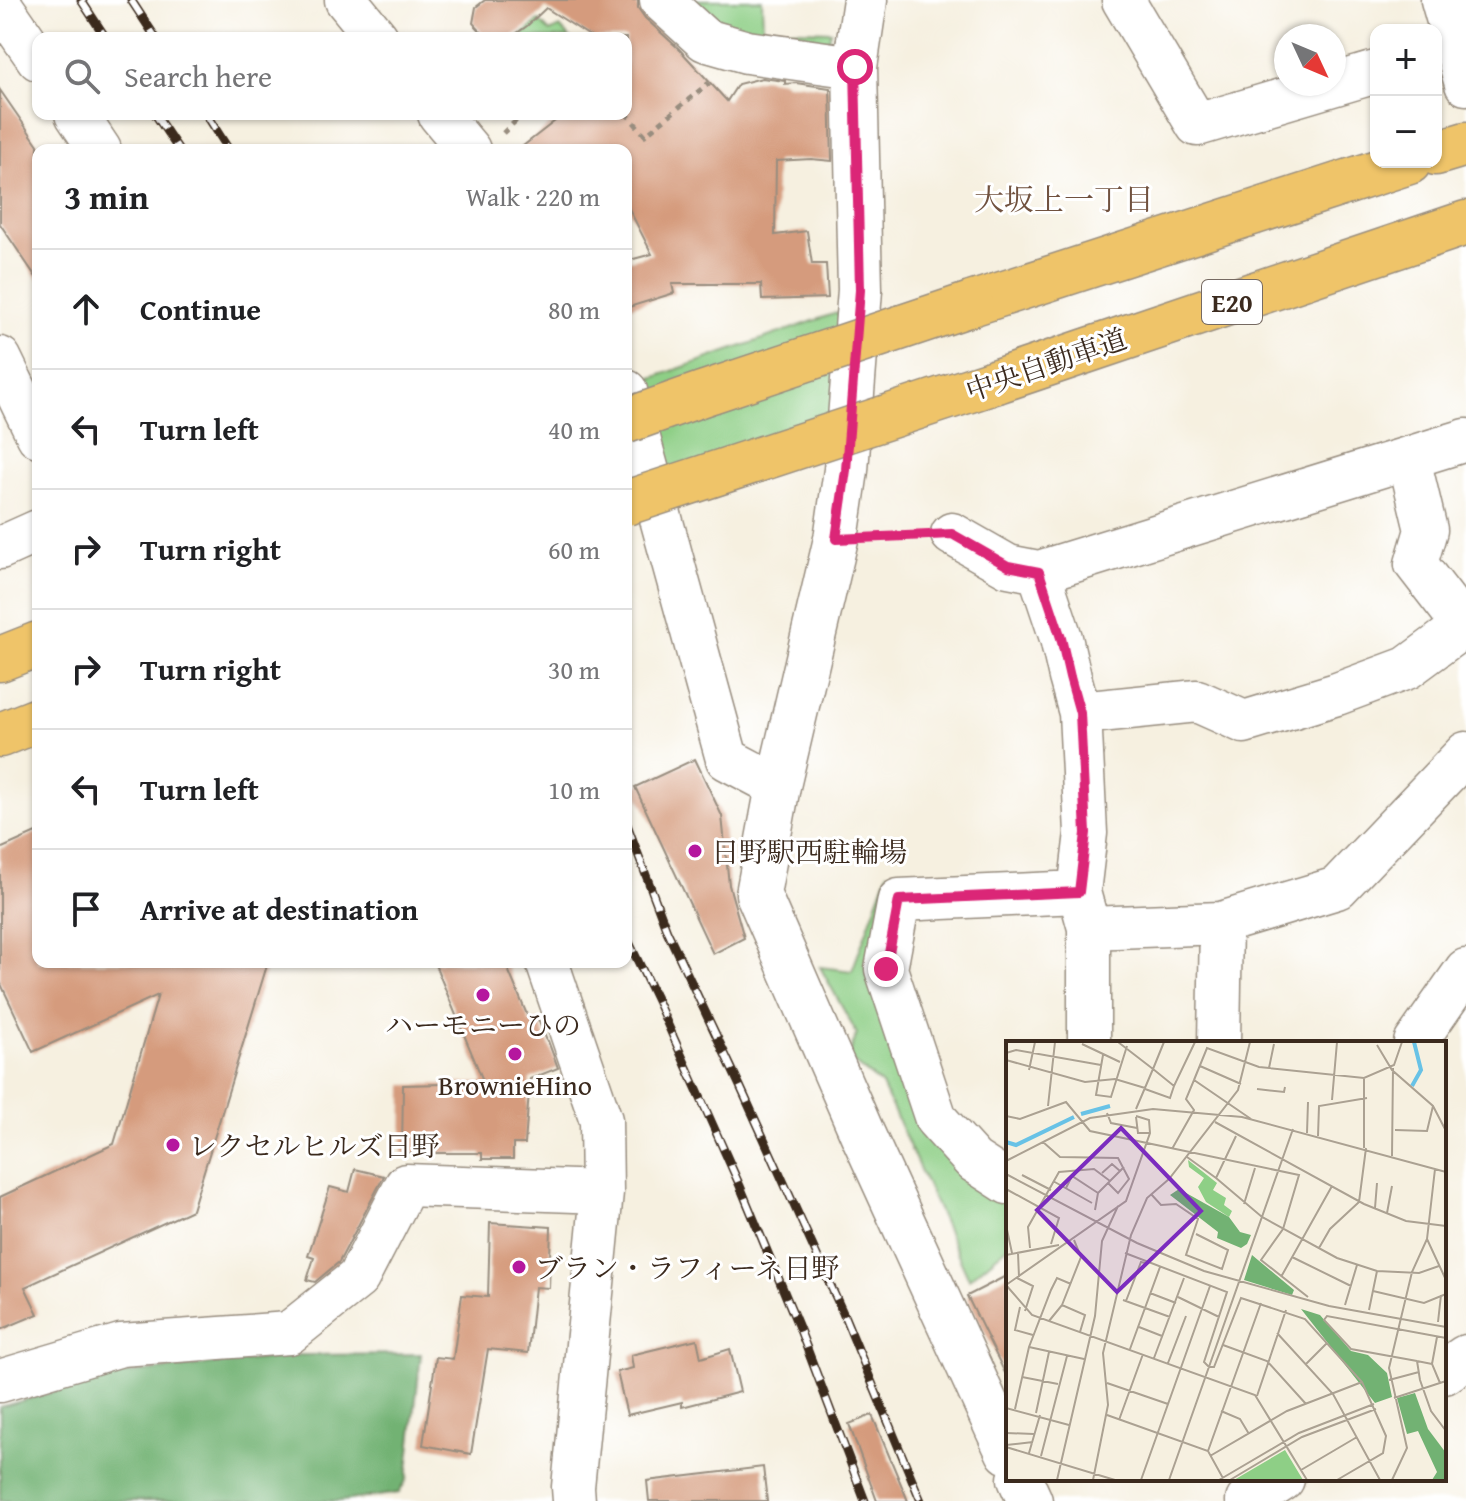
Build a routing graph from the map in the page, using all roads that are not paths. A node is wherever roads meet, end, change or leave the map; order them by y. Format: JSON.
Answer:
{"nodes":[{"id":1,"x":346,"y":0,"type":"edge"},
{"id":2,"x":661,"y":0,"type":"edge"},
{"id":3,"x":865,"y":0,"type":"edge"},
{"id":4,"x":1123,"y":0,"type":"edge"},
{"id":5,"x":1442,"y":0,"type":"edge"},
{"id":6,"x":0,"y":4,"type":"edge"},
{"id":7,"x":372,"y":32,"type":"edge"},
{"id":8,"x":32,"y":50,"type":"edge"},
{"id":9,"x":1456,"y":58,"type":"edge"},
{"id":10,"x":855,"y":67,"type":"junction"},
{"id":11,"x":1370,"y":74,"type":"edge"},
{"id":12,"x":80,"y":120,"type":"edge"},
{"id":13,"x":444,"y":120,"type":"edge"},
{"id":14,"x":96,"y":144,"type":"edge"},
{"id":15,"x":464,"y":144,"type":"edge"},
{"id":16,"x":1466,"y":144,"type":"edge"},
{"id":17,"x":1442,"y":151,"type":"edge"},
{"id":18,"x":1390,"y":168,"type":"edge"},
{"id":19,"x":1466,"y":223,"type":"edge"},
{"id":20,"x":0,"y":358,"type":"edge"},
{"id":21,"x":632,"y":413,"type":"edge"},
{"id":22,"x":632,"y":419,"type":"edge"},
{"id":23,"x":32,"y":424,"type":"edge"},
{"id":24,"x":1466,"y":440,"type":"edge"},
{"id":25,"x":1409,"y":459,"type":"junction"},
{"id":26,"x":632,"y":501,"type":"edge"},
{"id":27,"x":32,"y":507,"type":"edge"},
{"id":28,"x":0,"y":520,"type":"edge"},
{"id":29,"x":32,"y":534,"type":"edge"},
{"id":30,"x":952,"y":534,"type":"road end"},
{"id":31,"x":0,"y":548,"type":"edge"},
{"id":32,"x":1039,"y":572,"type":"junction"},
{"id":33,"x":32,"y":646,"type":"edge"},
{"id":34,"x":0,"y":659,"type":"edge"},
{"id":35,"x":1080,"y":713,"type":"junction"},
{"id":36,"x":32,"y":722,"type":"edge"},
{"id":37,"x":0,"y":735,"type":"edge"},
{"id":38,"x":1466,"y":753,"type":"edge"},
{"id":39,"x":778,"y":786,"type":"junction"},
{"id":40,"x":1084,"y":910,"type":"junction"},
{"id":41,"x":1221,"y":923,"type":"junction"},
{"id":42,"x":549,"y":968,"type":"edge"},
{"id":43,"x":1466,"y":970,"type":"edge"},
{"id":44,"x":1089,"y":1041,"type":"edge"},
{"id":45,"x":1219,"y":1041,"type":"edge"},
{"id":46,"x":1416,"y":1041,"type":"edge"},
{"id":47,"x":1006,"y":1182,"type":"edge"},
{"id":48,"x":602,"y":1192,"type":"junction"},
{"id":49,"x":1466,"y":1357,"type":"edge"},
{"id":50,"x":1446,"y":1371,"type":"edge"},
{"id":51,"x":0,"y":1381,"type":"edge"},
{"id":52,"x":1006,"y":1448,"type":"edge"},
{"id":53,"x":1021,"y":1481,"type":"edge"},
{"id":54,"x":1279,"y":1481,"type":"edge"},
{"id":55,"x":574,"y":1501,"type":"edge"},
{"id":56,"x":1030,"y":1501,"type":"edge"},
{"id":57,"x":1248,"y":1501,"type":"edge"}],
"edges":[{"from":1,"to":7,"type":"street"},
{"from":2,"to":10,"type":"street"},
{"from":3,"to":10,"type":"street"},
{"from":4,"to":11,"type":"street"},
{"from":5,"to":9,"type":"street"},
{"from":6,"to":8,"type":"street"},
{"from":10,"to":39,"type":"street"},
{"from":12,"to":14,"type":"street"},
{"from":13,"to":15,"type":"street"},
{"from":16,"to":17,"type":"highway"},
{"from":18,"to":22,"type":"highway","bridge":true},
{"from":19,"to":26,"type":"highway","name":"中央自動車道","number":"E20","bridge":true},
{"from":20,"to":23,"type":"street"},
{"from":21,"to":39,"type":"street"},
{"from":24,"to":25,"type":"street"},
{"from":25,"to":32,"type":"street"},
{"from":25,"to":35,"type":"street"},
{"from":27,"to":28,"type":"street"},
{"from":29,"to":31,"type":"street"},
{"from":30,"to":32,"type":"street"},
{"from":32,"to":35,"type":"street"},
{"from":33,"to":34,"type":"highway"},
{"from":35,"to":40,"type":"street"},
{"from":36,"to":37,"type":"highway"},
{"from":38,"to":41,"type":"street"},
{"from":39,"to":52,"type":"street"},
{"from":40,"to":41,"type":"street"},
{"from":40,"to":44,"type":"street"},
{"from":40,"to":47,"type":"street"},
{"from":41,"to":45,"type":"street"},
{"from":42,"to":48,"type":"street"},
{"from":43,"to":46,"type":"street"},
{"from":48,"to":51,"type":"street"},
{"from":48,"to":55,"type":"street"},
{"from":49,"to":50,"type":"street"},
{"from":53,"to":56,"type":"street"},
{"from":54,"to":57,"type":"street"}]}
